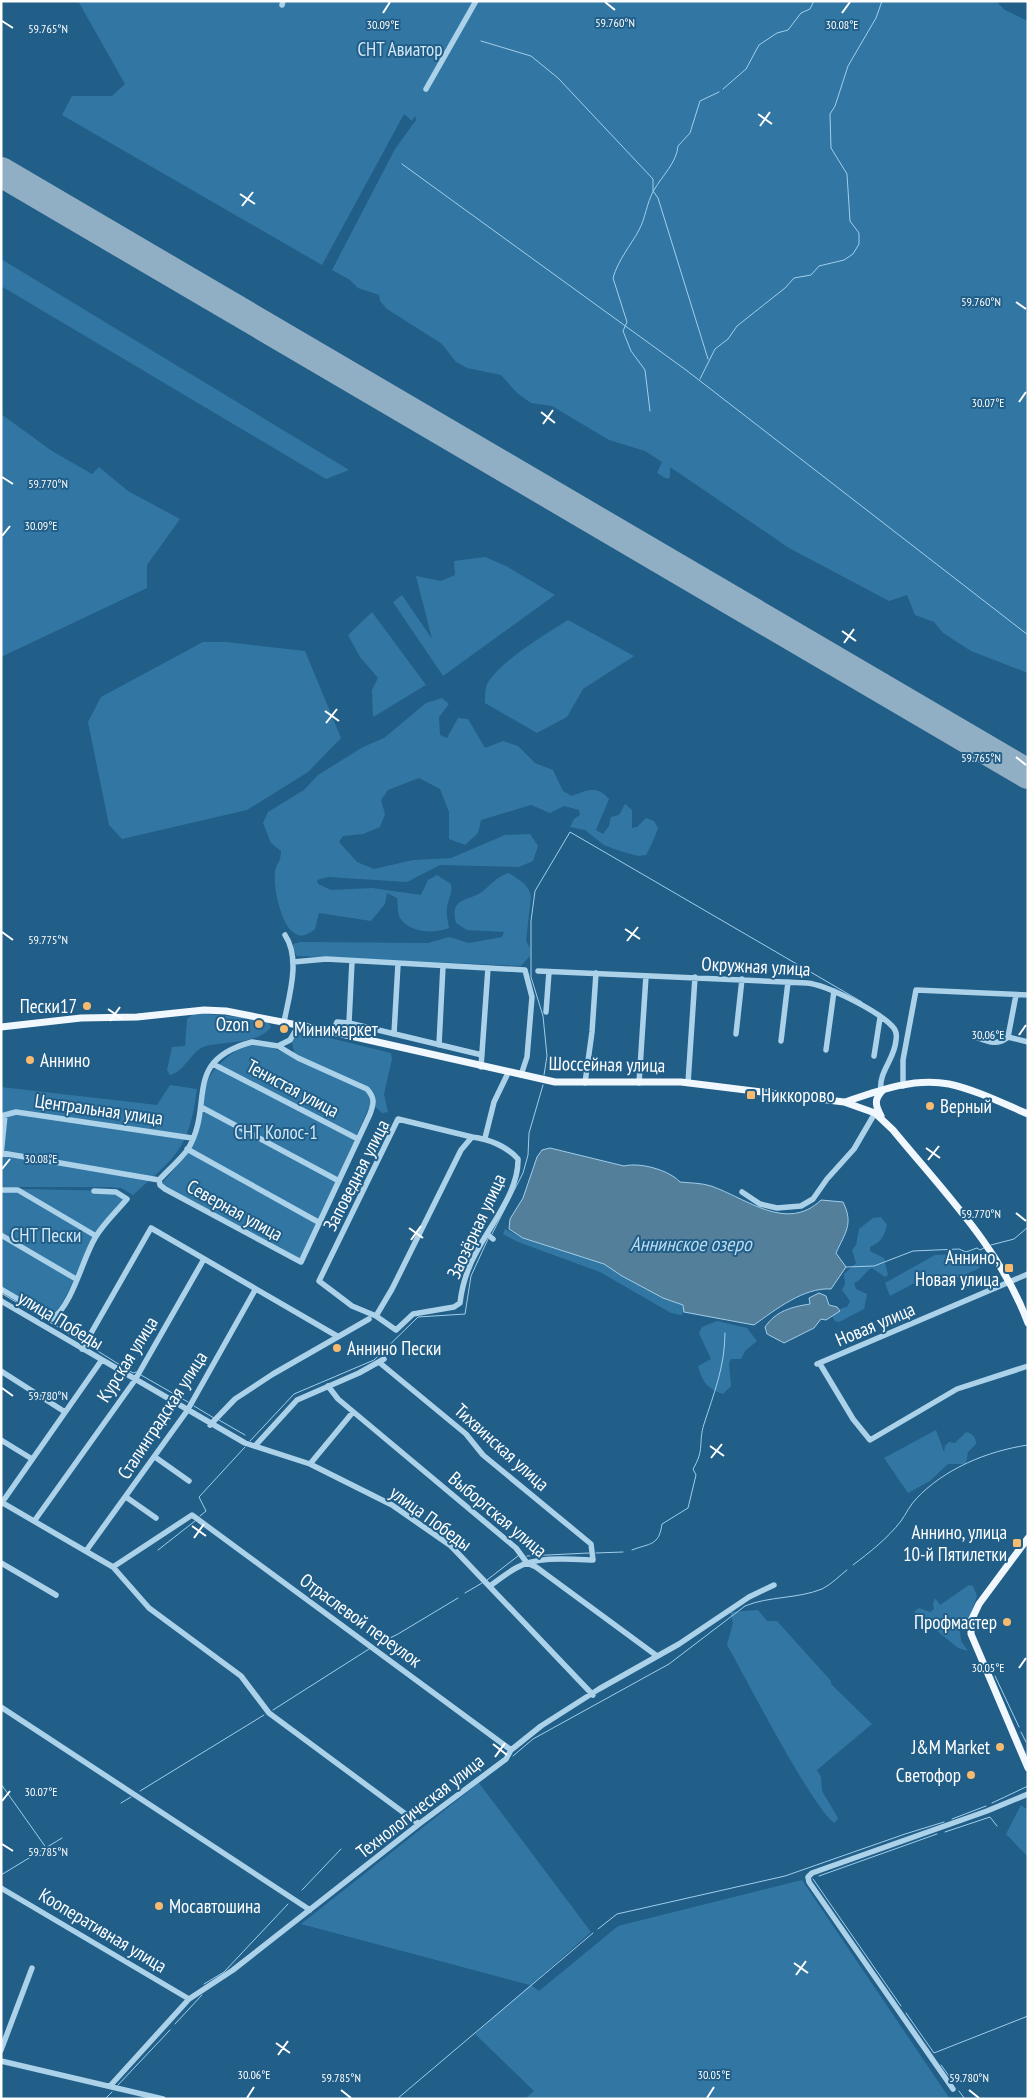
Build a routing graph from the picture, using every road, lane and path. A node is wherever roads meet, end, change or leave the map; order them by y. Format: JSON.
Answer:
{"nodes":[{"id":1,"x":476,"y":1,"type":"edge"},
{"id":2,"x":426,"y":89,"type":"dead end"},
{"id":3,"x":285,"y":935,"type":"dead end"},
{"id":4,"x":352,"y":961,"type":"junction"},
{"id":5,"x":293,"y":962,"type":"junction"},
{"id":6,"x":398,"y":964,"type":"junction"},
{"id":7,"x":443,"y":966,"type":"junction"},
{"id":8,"x":488,"y":968,"type":"junction"},
{"id":9,"x":538,"y":971,"type":"dead end"},
{"id":10,"x":549,"y":972,"type":"junction"},
{"id":11,"x":596,"y":973,"type":"junction"},
{"id":12,"x":646,"y":976,"type":"junction"},
{"id":13,"x":695,"y":978,"type":"junction"},
{"id":14,"x":742,"y":979,"type":"junction"},
{"id":15,"x":788,"y":982,"type":"junction"},
{"id":16,"x":834,"y":991,"type":"junction"},
{"id":17,"x":1016,"y":995,"type":"junction"},
{"id":18,"x":1028,"y":995,"type":"edge"},
{"id":19,"x":546,"y":1012,"type":"dead end"},
{"id":20,"x":880,"y":1018,"type":"junction"},
{"id":21,"x":284,"y":1022,"type":"junction"},
{"id":22,"x":349,"y":1023,"type":"junction"},
{"id":23,"x":298,"y":1025,"type":"junction"},
{"id":24,"x":1,"y":1027,"type":"edge"},
{"id":25,"x":332,"y":1032,"type":"junction"},
{"id":26,"x":394,"y":1034,"type":"junction"},
{"id":27,"x":736,"y":1034,"type":"dead end"},
{"id":28,"x":976,"y":1037,"type":"dead end"},
{"id":29,"x":1008,"y":1037,"type":"junction"},
{"id":30,"x":781,"y":1041,"type":"dead end"},
{"id":31,"x":1028,"y":1042,"type":"edge"},
{"id":32,"x":439,"y":1045,"type":"junction"},
{"id":33,"x":278,"y":1046,"type":"junction"},
{"id":34,"x":826,"y":1050,"type":"dead end"},
{"id":35,"x":482,"y":1055,"type":"junction"},
{"id":36,"x":874,"y":1056,"type":"dead end"},
{"id":37,"x":213,"y":1064,"type":"junction"},
{"id":38,"x":481,"y":1067,"type":"junction"},
{"id":39,"x":508,"y":1073,"type":"junction"},
{"id":40,"x":521,"y":1076,"type":"junction"},
{"id":41,"x":585,"y":1083,"type":"junction"},
{"id":42,"x":639,"y":1083,"type":"junction"},
{"id":43,"x":688,"y":1083,"type":"junction"},
{"id":44,"x":902,"y":1086,"type":"junction"},
{"id":45,"x":882,"y":1090,"type":"junction"},
{"id":46,"x":844,"y":1102,"type":"junction"},
{"id":47,"x":201,"y":1107,"type":"junction"},
{"id":48,"x":875,"y":1113,"type":"junction"},
{"id":49,"x":1028,"y":1114,"type":"edge"},
{"id":50,"x":3,"y":1115,"type":"edge"},
{"id":51,"x":882,"y":1118,"type":"junction"},
{"id":52,"x":472,"y":1137,"type":"junction"},
{"id":53,"x":192,"y":1138,"type":"junction"},
{"id":54,"x":485,"y":1138,"type":"junction"},
{"id":55,"x":358,"y":1139,"type":"junction"},
{"id":56,"x":187,"y":1149,"type":"junction"},
{"id":57,"x":2,"y":1154,"type":"edge"},
{"id":58,"x":158,"y":1180,"type":"junction"},
{"id":59,"x":339,"y":1181,"type":"junction"},
{"id":60,"x":1,"y":1190,"type":"edge"},
{"id":61,"x":94,"y":1191,"type":"dead end"},
{"id":62,"x":742,"y":1192,"type":"dead end"},
{"id":63,"x":320,"y":1223,"type":"junction"},
{"id":64,"x":1,"y":1235,"type":"edge"},
{"id":65,"x":96,"y":1236,"type":"junction"},
{"id":66,"x":204,"y":1259,"type":"junction"},
{"id":67,"x":1028,"y":1274,"type":"edge"},
{"id":68,"x":76,"y":1279,"type":"junction"},
{"id":69,"x":1010,"y":1281,"type":"junction"},
{"id":70,"x":1,"y":1289,"type":"edge"},
{"id":71,"x":256,"y":1290,"type":"junction"},
{"id":72,"x":3,"y":1304,"type":"edge"},
{"id":73,"x":376,"y":1316,"type":"junction"},
{"id":74,"x":369,"y":1319,"type":"dead end"},
{"id":75,"x":1028,"y":1323,"type":"edge"},
{"id":76,"x":337,"y":1336,"type":"junction"},
{"id":77,"x":82,"y":1350,"type":"junction"},
{"id":78,"x":101,"y":1361,"type":"junction"},
{"id":79,"x":1028,"y":1366,"type":"edge"},
{"id":80,"x":1,"y":1371,"type":"edge"},
{"id":81,"x":134,"y":1380,"type":"junction"},
{"id":82,"x":328,"y":1386,"type":"junction"},
{"id":83,"x":187,"y":1411,"type":"junction"},
{"id":84,"x":65,"y":1412,"type":"junction"},
{"id":85,"x":353,"y":1412,"type":"junction"},
{"id":86,"x":210,"y":1425,"type":"junction"},
{"id":87,"x":1,"y":1440,"type":"edge"},
{"id":88,"x":255,"y":1446,"type":"junction"},
{"id":89,"x":154,"y":1457,"type":"junction"},
{"id":90,"x":32,"y":1460,"type":"junction"},
{"id":91,"x":310,"y":1464,"type":"junction"},
{"id":92,"x":189,"y":1481,"type":"dead end"},
{"id":93,"x":126,"y":1497,"type":"junction"},
{"id":94,"x":2,"y":1502,"type":"edge"},
{"id":95,"x":156,"y":1518,"type":"dead end"},
{"id":96,"x":35,"y":1520,"type":"junction"},
{"id":97,"x":1028,"y":1538,"type":"edge"},
{"id":98,"x":86,"y":1551,"type":"junction"},
{"id":99,"x":1,"y":1563,"type":"edge"},
{"id":100,"x":527,"y":1563,"type":"junction"},
{"id":101,"x":113,"y":1567,"type":"junction"},
{"id":102,"x":774,"y":1585,"type":"dead end"},
{"id":103,"x":490,"y":1586,"type":"junction"},
{"id":104,"x":56,"y":1594,"type":"dead end"},
{"id":105,"x":657,"y":1656,"type":"junction"},
{"id":106,"x":593,"y":1695,"type":"junction"},
{"id":107,"x":1,"y":1706,"type":"edge"},
{"id":108,"x":511,"y":1750,"type":"junction"},
{"id":109,"x":1028,"y":1768,"type":"edge"},
{"id":110,"x":1028,"y":1794,"type":"edge"},
{"id":111,"x":419,"y":1824,"type":"junction"},
{"id":112,"x":1,"y":1888,"type":"edge"},
{"id":113,"x":310,"y":1910,"type":"junction"},
{"id":114,"x":32,"y":1968,"type":"dead end"},
{"id":115,"x":189,"y":1998,"type":"junction"},
{"id":116,"x":1,"y":2050,"type":"edge"},
{"id":117,"x":1,"y":2061,"type":"edge"},
{"id":118,"x":110,"y":2086,"type":"junction"},
{"id":119,"x":953,"y":2089,"type":"dead end"},
{"id":120,"x":163,"y":2099,"type":"edge"}],
"edges":[{"from":1,"to":2,"type":"street"},
{"from":3,"to":5,"type":"street"},
{"from":4,"to":5,"type":"street"},
{"from":4,"to":6,"type":"street"},
{"from":4,"to":22,"type":"street"},
{"from":5,"to":21,"type":"street"},
{"from":6,"to":7,"type":"street"},
{"from":6,"to":26,"type":"street"},
{"from":7,"to":8,"type":"street"},
{"from":7,"to":32,"type":"street"},
{"from":8,"to":35,"type":"street"},
{"from":8,"to":40,"type":"street"},
{"from":9,"to":10,"type":"street","name":"Окружная улица"},
{"from":10,"to":11,"type":"street","name":"Окружная улица"},
{"from":10,"to":19,"type":"street"},
{"from":11,"to":12,"type":"street","name":"Окружная улица"},
{"from":11,"to":41,"type":"street"},
{"from":12,"to":13,"type":"street","name":"Окружная улица"},
{"from":12,"to":42,"type":"street"},
{"from":13,"to":14,"type":"street","name":"Окружная улица"},
{"from":13,"to":43,"type":"street"},
{"from":14,"to":15,"type":"street","name":"Окружная улица"},
{"from":14,"to":27,"type":"street"},
{"from":15,"to":16,"type":"street","name":"Окружная улица"},
{"from":15,"to":30,"type":"street"},
{"from":16,"to":20,"type":"street","name":"Окружная улица"},
{"from":16,"to":34,"type":"street"},
{"from":17,"to":18,"type":"street"},
{"from":17,"to":29,"type":"street"},
{"from":17,"to":44,"type":"street"},
{"from":20,"to":36,"type":"street"},
{"from":20,"to":45,"type":"street","name":"Окружная улица"},
{"from":21,"to":23,"type":"main road","name":"Шоссейная улица"},
{"from":21,"to":24,"type":"main road","name":"Шоссейная улица"},
{"from":22,"to":25,"type":"street"},
{"from":22,"to":26,"type":"street"},
{"from":23,"to":25,"type":"main road","name":"Шоссейная улица"},
{"from":23,"to":33,"type":"street"},
{"from":25,"to":38,"type":"main road","name":"Шоссейная улица"},
{"from":26,"to":32,"type":"street"},
{"from":28,"to":29,"type":"street"},
{"from":29,"to":31,"type":"street"},
{"from":32,"to":35,"type":"street"},
{"from":33,"to":37,"type":"street"},
{"from":33,"to":55,"type":"street"},
{"from":35,"to":38,"type":"street"},
{"from":37,"to":47,"type":"street"},
{"from":37,"to":55,"type":"street","name":"Тенистая улица"},
{"from":38,"to":39,"type":"main road","name":"Шоссейная улица"},
{"from":39,"to":40,"type":"main road","name":"Шоссейная улица"},
{"from":39,"to":54,"type":"street"},
{"from":40,"to":41,"type":"main road","name":"Шоссейная улица"},
{"from":41,"to":42,"type":"main road","name":"Шоссейная улица"},
{"from":42,"to":43,"type":"main road","name":"Шоссейная улица"},
{"from":43,"to":46,"type":"main road","name":"Шоссейная улица"},
{"from":44,"to":45,"type":"main road"},
{"from":44,"to":49,"type":"main road"},
{"from":45,"to":46,"type":"main road"},
{"from":45,"to":51,"type":"main road"},
{"from":46,"to":48,"type":"main road"},
{"from":47,"to":53,"type":"street"},
{"from":47,"to":59,"type":"street"},
{"from":48,"to":51,"type":"main road"},
{"from":48,"to":62,"type":"street"},
{"from":50,"to":53,"type":"street","name":"Центральная улица"},
{"from":50,"to":57,"type":"street"},
{"from":51,"to":69,"type":"main road"},
{"from":52,"to":54,"type":"street"},
{"from":52,"to":73,"type":"street"},
{"from":52,"to":73,"type":"street","name":"Заповедная улица"},
{"from":53,"to":56,"type":"street"},
{"from":54,"to":73,"type":"street","name":"Заозёрная улица"},
{"from":55,"to":59,"type":"street"},
{"from":56,"to":58,"type":"street"},
{"from":56,"to":63,"type":"street"},
{"from":57,"to":58,"type":"street"},
{"from":58,"to":63,"type":"street","name":"Северная улица"},
{"from":59,"to":63,"type":"street"},
{"from":60,"to":65,"type":"street"},
{"from":61,"to":65,"type":"street"},
{"from":64,"to":68,"type":"street"},
{"from":65,"to":68,"type":"street"},
{"from":66,"to":71,"type":"street"},
{"from":66,"to":77,"type":"street"},
{"from":66,"to":81,"type":"street","name":"Курская улица"},
{"from":67,"to":69,"type":"street","name":"Новая улица"},
{"from":68,"to":70,"type":"street"},
{"from":69,"to":75,"type":"main road"},
{"from":69,"to":79,"type":"street","name":"Новая улица"},
{"from":71,"to":76,"type":"street"},
{"from":71,"to":83,"type":"street","name":"Сталинградская улица"},
{"from":72,"to":77,"type":"street","name":"улица Победы"},
{"from":74,"to":76,"type":"street"},
{"from":76,"to":86,"type":"street"},
{"from":77,"to":78,"type":"street","name":"улица Победы"},
{"from":78,"to":81,"type":"street","name":"улица Победы"},
{"from":78,"to":84,"type":"street"},
{"from":80,"to":84,"type":"street"},
{"from":81,"to":83,"type":"street","name":"улица Победы"},
{"from":81,"to":96,"type":"street","name":"Курская улица"},
{"from":82,"to":85,"type":"street","name":"Выборгская улица"},
{"from":82,"to":88,"type":"street"},
{"from":82,"to":100,"type":"street","name":"Тихвинская улица"},
{"from":83,"to":86,"type":"street","name":"улица Победы"},
{"from":83,"to":89,"type":"street","name":"Сталинградская улица"},
{"from":84,"to":90,"type":"street"},
{"from":85,"to":91,"type":"street"},
{"from":85,"to":100,"type":"street","name":"Выборгская улица"},
{"from":86,"to":88,"type":"street","name":"улица Победы"},
{"from":87,"to":90,"type":"street"},
{"from":88,"to":91,"type":"street","name":"улица Победы"},
{"from":89,"to":92,"type":"street"},
{"from":89,"to":93,"type":"street","name":"Сталинградская улица"},
{"from":90,"to":94,"type":"street"},
{"from":91,"to":103,"type":"street","name":"улица Победы"},
{"from":93,"to":95,"type":"street"},
{"from":93,"to":98,"type":"street","name":"Сталинградская улица"},
{"from":94,"to":96,"type":"street"},
{"from":96,"to":98,"type":"street"},
{"from":97,"to":109,"type":"main road"},
{"from":98,"to":101,"type":"street"},
{"from":99,"to":104,"type":"street"},
{"from":100,"to":103,"type":"street"},
{"from":100,"to":105,"type":"street","name":"Выборгская улица"},
{"from":101,"to":108,"type":"street","name":"Отраслевой переулок"},
{"from":101,"to":111,"type":"street"},
{"from":102,"to":105,"type":"street","name":"Технологическая улица"},
{"from":103,"to":106,"type":"street","name":"улица Победы"},
{"from":105,"to":106,"type":"street","name":"Технологическая улица"},
{"from":106,"to":108,"type":"street","name":"Технологическая улица"},
{"from":107,"to":113,"type":"street"},
{"from":108,"to":111,"type":"street","name":"Технологическая улица"},
{"from":110,"to":119,"type":"street"},
{"from":111,"to":113,"type":"street","name":"Технологическая улица"},
{"from":112,"to":115,"type":"street","name":"Кооперативная улица"},
{"from":113,"to":115,"type":"street","name":"Технологическая улица"},
{"from":114,"to":116,"type":"street"},
{"from":115,"to":118,"type":"street","name":"Технологическая улица"},
{"from":117,"to":118,"type":"street"},
{"from":118,"to":120,"type":"street"}]}
